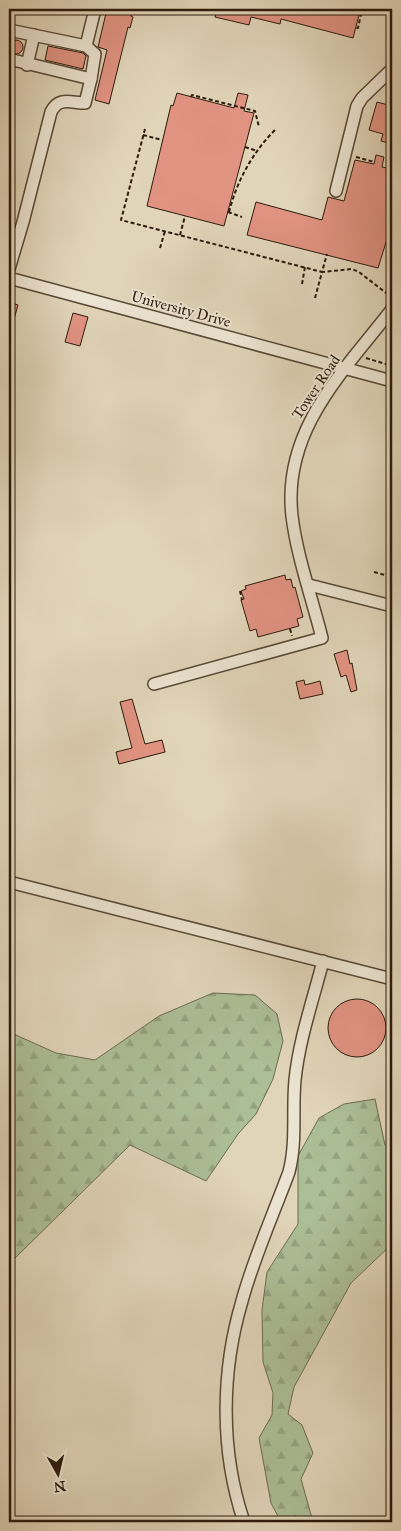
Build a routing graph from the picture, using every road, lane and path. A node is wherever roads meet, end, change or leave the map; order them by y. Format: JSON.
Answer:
{"nodes":[{"id":1,"x":95,"y":9,"type":"edge"},
{"id":2,"x":342,"y":10,"type":"edge"},
{"id":3,"x":356,"y":28,"type":"dead end"},
{"id":4,"x":9,"y":30,"type":"edge"},
{"id":5,"x":34,"y":35,"type":"junction"},
{"id":6,"x":86,"y":46,"type":"junction"},
{"id":7,"x":9,"y":59,"type":"edge"},
{"id":8,"x":26,"y":65,"type":"junction"},
{"id":9,"x":392,"y":69,"type":"edge"},
{"id":10,"x":91,"y":80,"type":"junction"},
{"id":11,"x":192,"y":97,"type":"dead end"},
{"id":12,"x":259,"y":127,"type":"dead end"},
{"id":13,"x":145,"y":128,"type":"dead end"},
{"id":14,"x":275,"y":130,"type":"dead end"},
{"id":15,"x":143,"y":135,"type":"junction"},
{"id":16,"x":162,"y":140,"type":"dead end"},
{"id":17,"x":245,"y":147,"type":"dead end"},
{"id":18,"x":257,"y":150,"type":"junction"},
{"id":19,"x":344,"y":154,"type":"junction"},
{"id":20,"x":374,"y":162,"type":"dead end"},
{"id":21,"x":336,"y":191,"type":"dead end"},
{"id":22,"x":185,"y":216,"type":"dead end"},
{"id":23,"x":242,"y":217,"type":"dead end"},
{"id":24,"x":165,"y":231,"type":"junction"},
{"id":25,"x":180,"y":235,"type":"junction"},
{"id":26,"x":160,"y":248,"type":"dead end"},
{"id":27,"x":327,"y":254,"type":"dead end"},
{"id":28,"x":305,"y":267,"type":"junction"},
{"id":29,"x":9,"y":269,"type":"edge"},
{"id":30,"x":322,"y":272,"type":"junction"},
{"id":31,"x":9,"y":278,"type":"edge"},
{"id":32,"x":302,"y":284,"type":"dead end"},
{"id":33,"x":390,"y":296,"type":"dead end"},
{"id":34,"x":315,"y":298,"type":"dead end"},
{"id":35,"x":392,"y":310,"type":"edge"},
{"id":36,"x":366,"y":358,"type":"dead end"},
{"id":37,"x":392,"y":366,"type":"edge"},
{"id":38,"x":346,"y":368,"type":"junction"},
{"id":39,"x":392,"y":381,"type":"edge"},
{"id":40,"x":374,"y":572,"type":"dead end"},
{"id":41,"x":391,"y":577,"type":"edge"},
{"id":42,"x":309,"y":584,"type":"junction"},
{"id":43,"x":387,"y":586,"type":"dead end"},
{"id":44,"x":240,"y":591,"type":"dead end"},
{"id":45,"x":242,"y":600,"type":"dead end"},
{"id":46,"x":392,"y":606,"type":"edge"},
{"id":47,"x":154,"y":684,"type":"dead end"},
{"id":48,"x":9,"y":882,"type":"edge"},
{"id":49,"x":323,"y":961,"type":"junction"},
{"id":50,"x":392,"y":979,"type":"edge"},
{"id":51,"x":9,"y":1520,"type":"edge"},
{"id":52,"x":14,"y":1522,"type":"edge"},
{"id":53,"x":244,"y":1522,"type":"edge"}],
"edges":[{"from":1,"to":6,"type":"street"},
{"from":2,"to":3,"type":"path"},
{"from":4,"to":5,"type":"street"},
{"from":5,"to":6,"type":"street"},
{"from":5,"to":8,"type":"street"},
{"from":6,"to":10,"type":"street"},
{"from":7,"to":8,"type":"street"},
{"from":8,"to":10,"type":"street"},
{"from":9,"to":19,"type":"street"},
{"from":10,"to":29,"type":"street"},
{"from":11,"to":12,"type":"path"},
{"from":13,"to":15,"type":"path"},
{"from":14,"to":18,"type":"path"},
{"from":15,"to":16,"type":"path"},
{"from":15,"to":24,"type":"path"},
{"from":17,"to":18,"type":"path"},
{"from":18,"to":23,"type":"path"},
{"from":19,"to":20,"type":"path"},
{"from":19,"to":21,"type":"street"},
{"from":22,"to":25,"type":"path"},
{"from":24,"to":25,"type":"path"},
{"from":24,"to":26,"type":"path"},
{"from":25,"to":28,"type":"path"},
{"from":27,"to":30,"type":"path"},
{"from":28,"to":30,"type":"path"},
{"from":28,"to":32,"type":"path"},
{"from":30,"to":33,"type":"path"},
{"from":30,"to":34,"type":"path"},
{"from":31,"to":38,"type":"street","name":"University Drive"},
{"from":35,"to":38,"type":"street","name":"Tower Road"},
{"from":36,"to":37,"type":"path"},
{"from":38,"to":39,"type":"street","name":"University Drive"},
{"from":38,"to":42,"type":"street","name":"Tower Road"},
{"from":40,"to":41,"type":"path"},
{"from":41,"to":43,"type":"path"},
{"from":42,"to":46,"type":"street"},
{"from":42,"to":47,"type":"street","name":"Tower Road"},
{"from":44,"to":45,"type":"path"},
{"from":48,"to":49,"type":"street"},
{"from":49,"to":50,"type":"street"},
{"from":49,"to":53,"type":"street"},
{"from":51,"to":52,"type":"path"}]}
